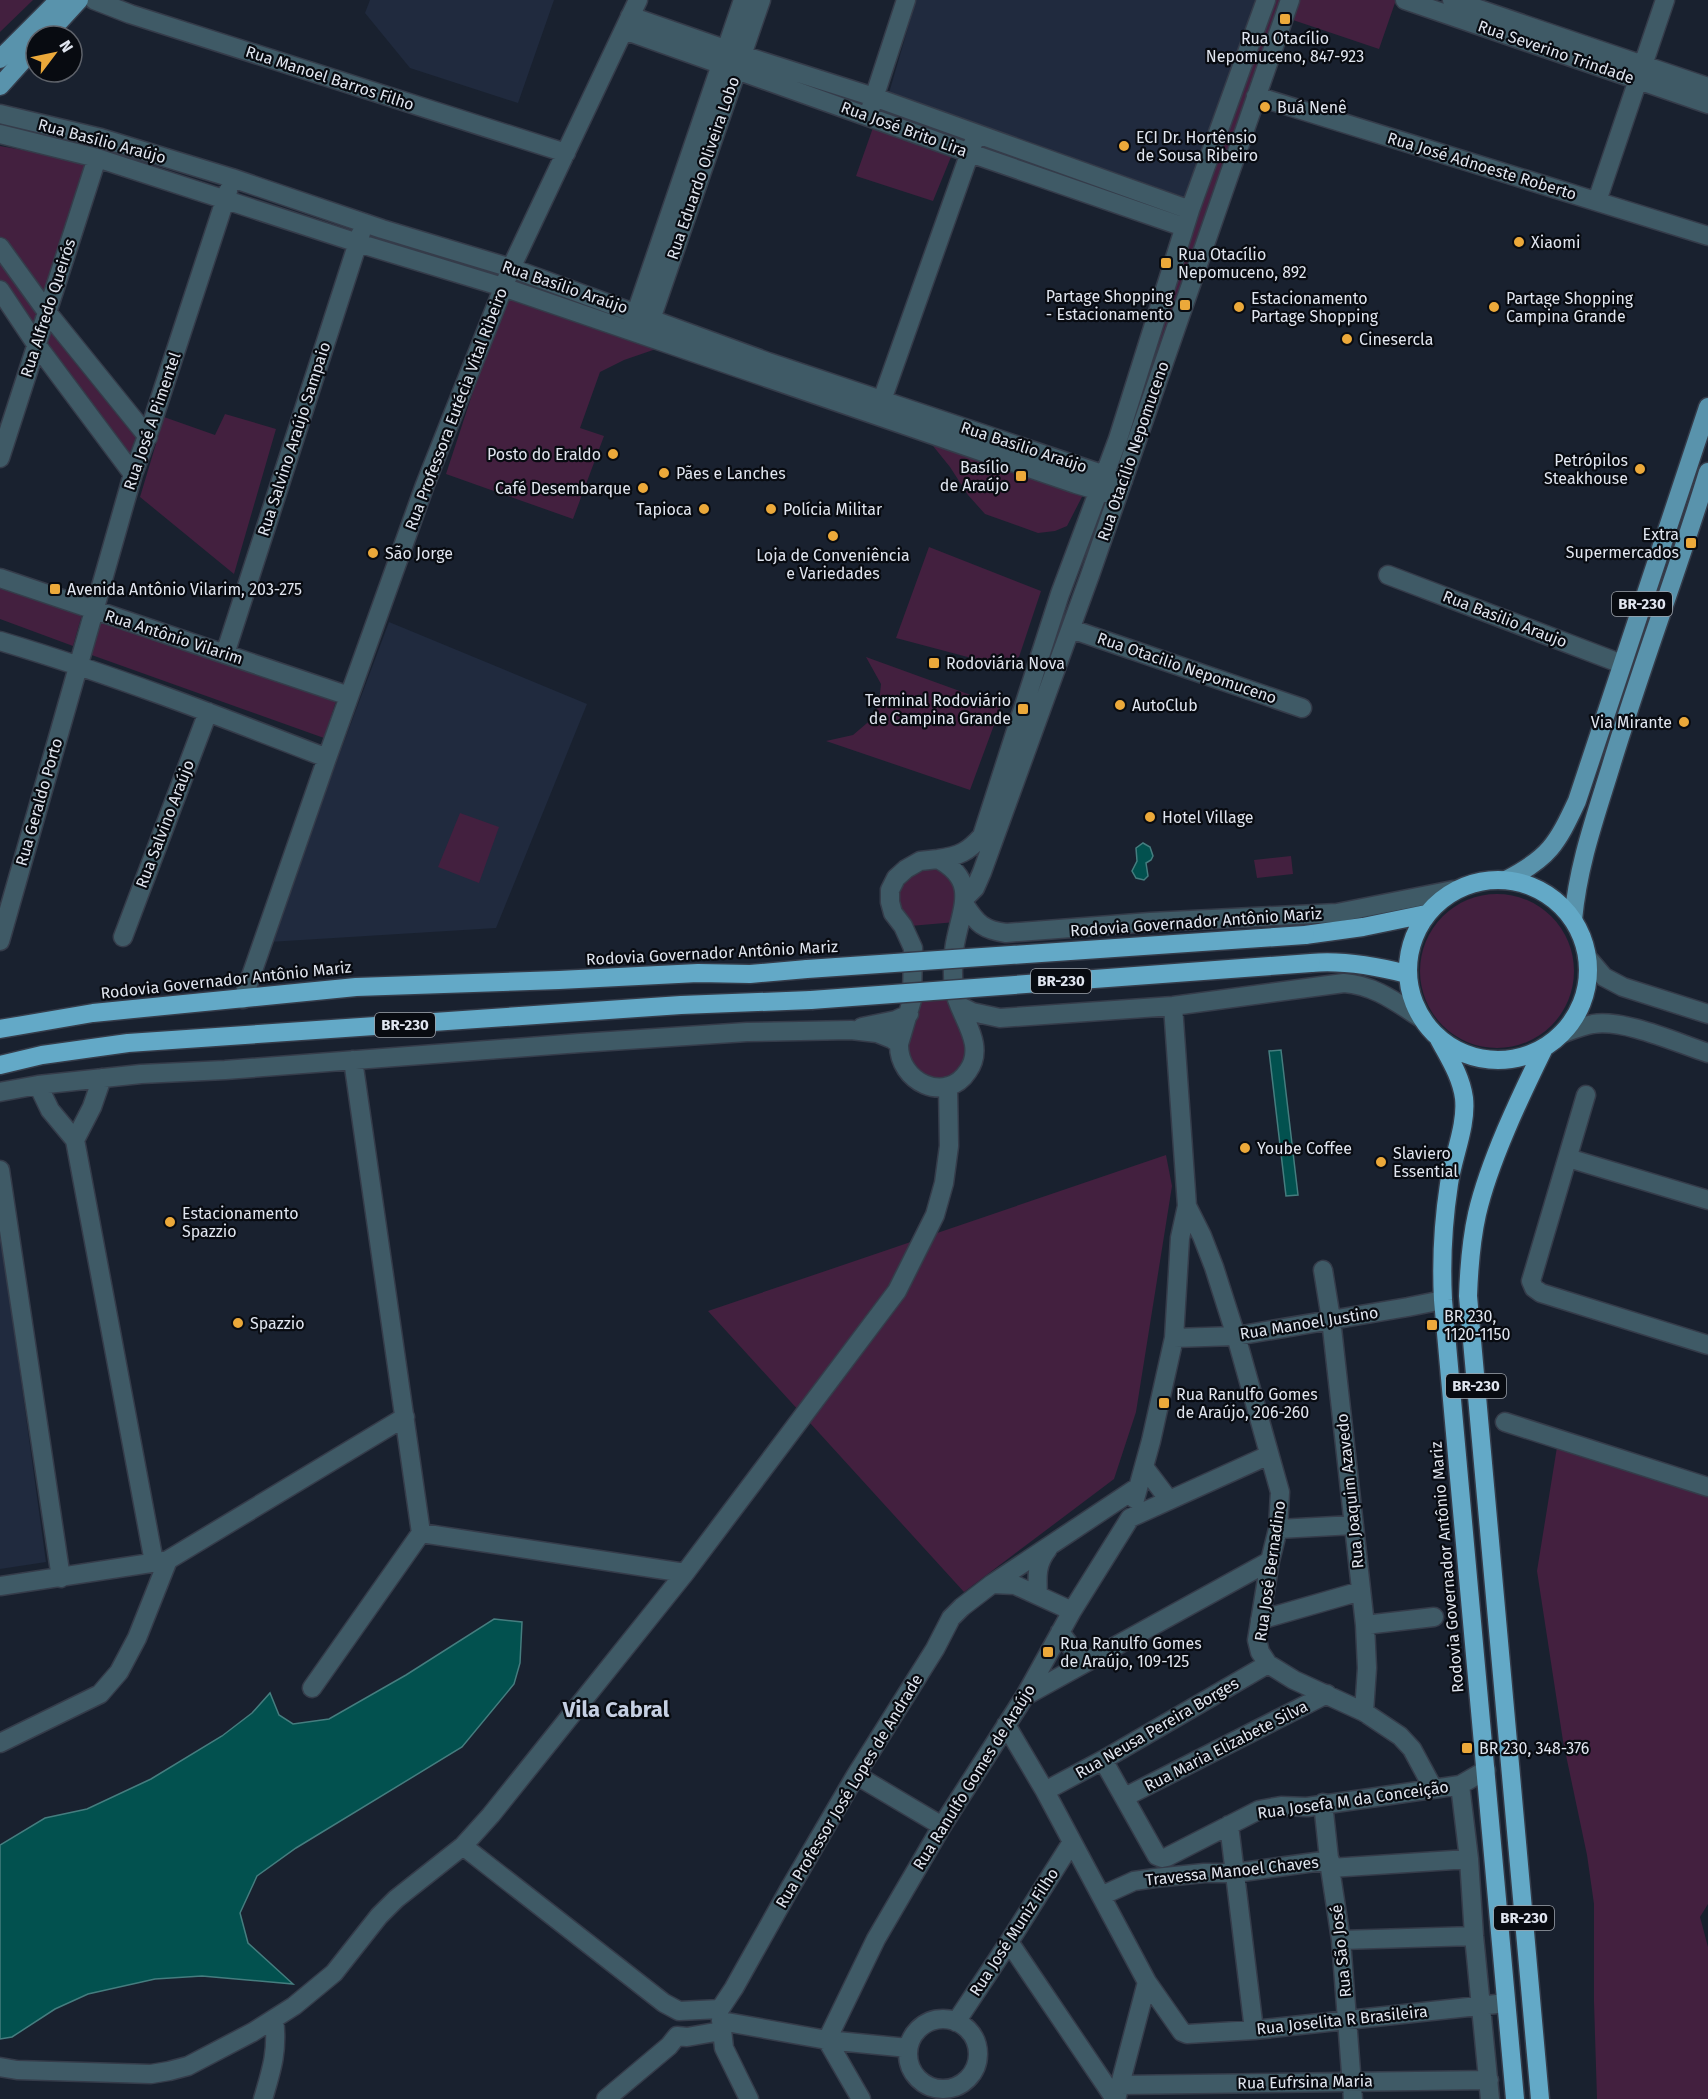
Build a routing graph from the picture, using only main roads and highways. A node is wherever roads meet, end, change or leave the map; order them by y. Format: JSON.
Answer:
{"nodes":[{"id":1,"x":59,"y":0,"type":"edge"},
{"id":2,"x":79,"y":0,"type":"edge"},
{"id":3,"x":57,"y":24,"type":"edge"},
{"id":4,"x":0,"y":59,"type":"edge"},
{"id":5,"x":24,"y":59,"type":"edge"},
{"id":6,"x":0,"y":86,"type":"edge"},
{"id":7,"x":1708,"y":407,"type":"edge"},
{"id":8,"x":1708,"y":472,"type":"edge"},
{"id":9,"x":1506,"y":880,"type":"junction"},
{"id":10,"x":1426,"y":914,"type":"junction"},
{"id":11,"x":1573,"y":920,"type":"junction"},
{"id":12,"x":1407,"y":974,"type":"junction"},
{"id":13,"x":0,"y":1029,"type":"edge"},
{"id":14,"x":1439,"y":1039,"type":"junction"},
{"id":15,"x":1544,"y":1048,"type":"junction"},
{"id":16,"x":0,"y":1065,"type":"edge"},
{"id":17,"x":1515,"y":2099,"type":"edge"},
{"id":18,"x":1540,"y":2099,"type":"edge"}],
"edges":[{"from":1,"to":4,"type":"main road"},
{"from":2,"to":3,"type":"main road"},
{"from":5,"to":6,"type":"main road"},
{"from":7,"to":9,"type":"main road","number":"BR-230"},
{"from":8,"to":11,"type":"main road","number":"BR-230"},
{"from":9,"to":10,"type":"highway"},
{"from":9,"to":11,"type":"highway"},
{"from":10,"to":12,"type":"highway"},
{"from":10,"to":13,"type":"highway","name":"Rodovia Governador Antônio Mariz","number":"BR-230","bridge":true},
{"from":11,"to":15,"type":"highway"},
{"from":12,"to":14,"type":"highway"},
{"from":12,"to":16,"type":"highway","number":"BR-230","bridge":true},
{"from":14,"to":15,"type":"highway"},
{"from":14,"to":17,"type":"highway","name":"Rodovia Governador Antônio Mariz","number":"BR-230"},
{"from":15,"to":18,"type":"highway","number":"BR-230"}]}
